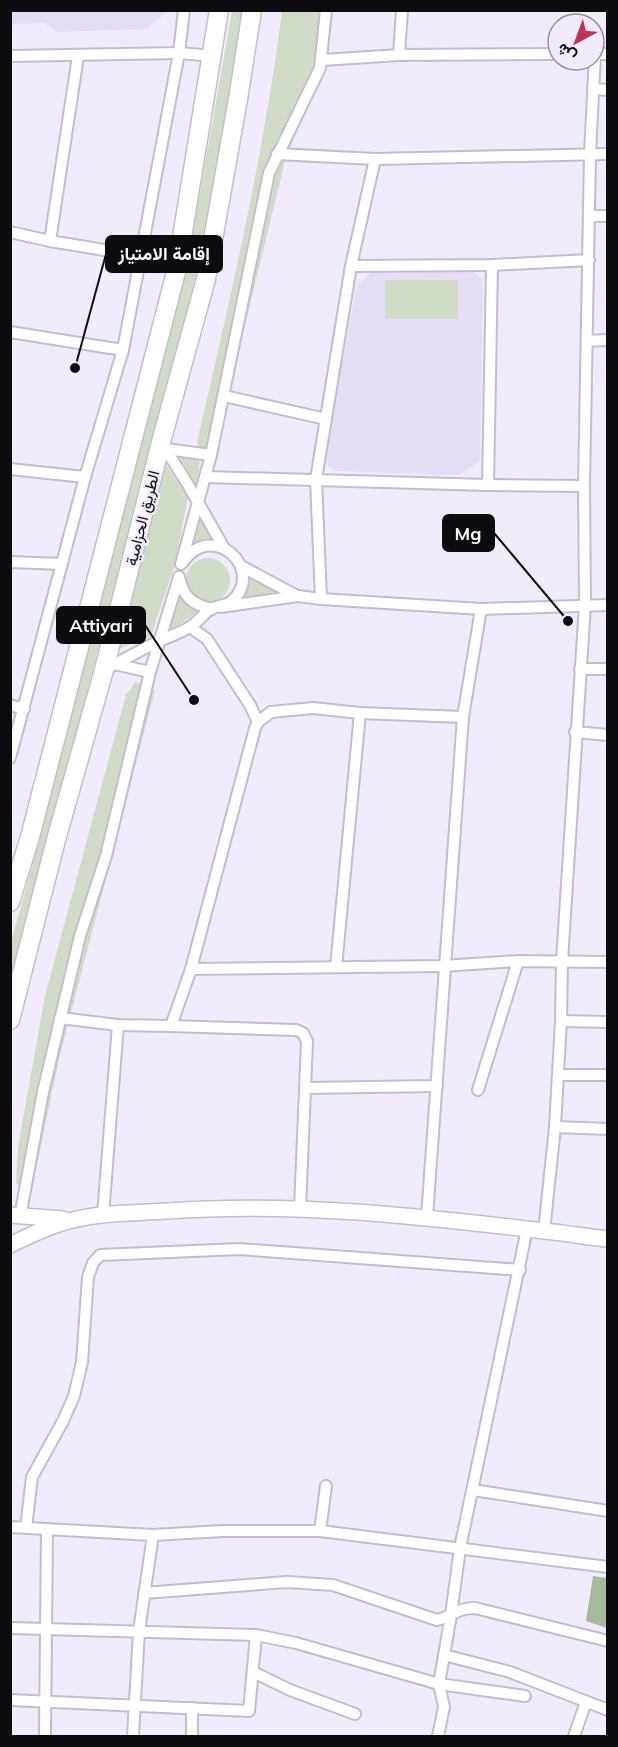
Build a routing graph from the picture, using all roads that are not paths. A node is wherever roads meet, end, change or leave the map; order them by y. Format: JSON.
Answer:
{"nodes":[{"id":1,"x":184,"y":10,"type":"edge"},
{"id":2,"x":219,"y":10,"type":"edge"},
{"id":3,"x":252,"y":10,"type":"edge"},
{"id":4,"x":326,"y":10,"type":"edge"},
{"id":5,"x":402,"y":10,"type":"edge"},
{"id":6,"x":179,"y":53,"type":"junction"},
{"id":7,"x":546,"y":54,"type":"edge"},
{"id":8,"x":399,"y":55,"type":"junction"},
{"id":9,"x":10,"y":56,"type":"edge"},
{"id":10,"x":78,"y":56,"type":"junction"},
{"id":11,"x":213,"y":56,"type":"junction"},
{"id":12,"x":322,"y":60,"type":"junction"},
{"id":13,"x":594,"y":72,"type":"edge"},
{"id":14,"x":593,"y":89,"type":"junction"},
{"id":15,"x":608,"y":90,"type":"edge"},
{"id":16,"x":277,"y":154,"type":"junction"},
{"id":17,"x":590,"y":154,"type":"junction"},
{"id":18,"x":608,"y":154,"type":"edge"},
{"id":19,"x":375,"y":159,"type":"junction"},
{"id":20,"x":589,"y":216,"type":"junction"},
{"id":21,"x":608,"y":216,"type":"edge"},
{"id":22,"x":10,"y":232,"type":"edge"},
{"id":23,"x":50,"y":241,"type":"junction"},
{"id":24,"x":140,"y":256,"type":"junction"},
{"id":25,"x":589,"y":260,"type":"junction"},
{"id":26,"x":492,"y":265,"type":"junction"},
{"id":27,"x":351,"y":266,"type":"junction"},
{"id":28,"x":10,"y":332,"type":"edge"},
{"id":29,"x":608,"y":340,"type":"edge"},
{"id":30,"x":587,"y":341,"type":"junction"},
{"id":31,"x":123,"y":350,"type":"junction"},
{"id":32,"x":224,"y":396,"type":"junction"},
{"id":33,"x":326,"y":419,"type":"junction"},
{"id":34,"x":163,"y":445,"type":"junction"},
{"id":35,"x":212,"y":455,"type":"junction"},
{"id":36,"x":10,"y":469,"type":"edge"},
{"id":37,"x":85,"y":477,"type":"junction"},
{"id":38,"x":206,"y":477,"type":"junction"},
{"id":39,"x":316,"y":479,"type":"junction"},
{"id":40,"x":488,"y":485,"type":"junction"},
{"id":41,"x":584,"y":486,"type":"junction"},
{"id":42,"x":199,"y":502,"type":"junction"},
{"id":43,"x":224,"y":548,"type":"junction"},
{"id":44,"x":10,"y":562,"type":"edge"},
{"id":45,"x":62,"y":564,"type":"junction"},
{"id":46,"x":181,"y":564,"type":"junction"},
{"id":47,"x":241,"y":566,"type":"junction"},
{"id":48,"x":179,"y":577,"type":"junction"},
{"id":49,"x":298,"y":596,"type":"junction"},
{"id":50,"x":321,"y":599,"type":"junction"},
{"id":51,"x":585,"y":605,"type":"junction"},
{"id":52,"x":608,"y":606,"type":"edge"},
{"id":53,"x":216,"y":608,"type":"junction"},
{"id":54,"x":481,"y":609,"type":"junction"},
{"id":55,"x":190,"y":627,"type":"junction"},
{"id":56,"x":158,"y":641,"type":"junction"},
{"id":57,"x":109,"y":667,"type":"junction"},
{"id":58,"x":580,"y":669,"type":"junction"},
{"id":59,"x":608,"y":669,"type":"edge"},
{"id":60,"x":150,"y":672,"type":"junction"},
{"id":61,"x":10,"y":705,"type":"edge"},
{"id":62,"x":24,"y":709,"type":"junction"},
{"id":63,"x":360,"y":713,"type":"junction"},
{"id":64,"x":463,"y":717,"type":"junction"},
{"id":65,"x":258,"y":722,"type":"junction"},
{"id":66,"x":575,"y":732,"type":"junction"},
{"id":67,"x":608,"y":735,"type":"edge"},
{"id":68,"x":10,"y":759,"type":"edge"},
{"id":69,"x":10,"y":902,"type":"edge"},
{"id":70,"x":562,"y":961,"type":"junction"},
{"id":71,"x":518,"y":962,"type":"junction"},
{"id":72,"x":608,"y":962,"type":"edge"},
{"id":73,"x":443,"y":966,"type":"junction"},
{"id":74,"x":336,"y":967,"type":"junction"},
{"id":75,"x":190,"y":969,"type":"junction"},
{"id":76,"x":60,"y":1018,"type":"junction"},
{"id":77,"x":10,"y":1020,"type":"edge"},
{"id":78,"x":561,"y":1021,"type":"junction"},
{"id":79,"x":608,"y":1022,"type":"edge"},
{"id":80,"x":118,"y":1025,"type":"junction"},
{"id":81,"x":171,"y":1026,"type":"junction"},
{"id":82,"x":558,"y":1075,"type":"junction"},
{"id":83,"x":608,"y":1075,"type":"edge"},
{"id":84,"x":437,"y":1086,"type":"junction"},
{"id":85,"x":305,"y":1089,"type":"junction"},
{"id":86,"x":478,"y":1090,"type":"dead end"},
{"id":87,"x":555,"y":1127,"type":"junction"},
{"id":88,"x":608,"y":1129,"type":"edge"},
{"id":89,"x":300,"y":1209,"type":"junction"},
{"id":90,"x":103,"y":1215,"type":"junction"},
{"id":91,"x":15,"y":1216,"type":"edge"},
{"id":92,"x":427,"y":1217,"type":"junction"},
{"id":93,"x":75,"y":1219,"type":"junction"},
{"id":94,"x":527,"y":1229,"type":"junction"},
{"id":95,"x":544,"y":1231,"type":"junction"},
{"id":96,"x":608,"y":1239,"type":"edge"},
{"id":97,"x":10,"y":1245,"type":"edge"},
{"id":98,"x":520,"y":1270,"type":"junction"},
{"id":99,"x":326,"y":1486,"type":"dead end"},
{"id":100,"x":473,"y":1490,"type":"junction"},
{"id":101,"x":608,"y":1511,"type":"edge"},
{"id":102,"x":10,"y":1527,"type":"edge"},
{"id":103,"x":26,"y":1528,"type":"junction"},
{"id":104,"x":47,"y":1529,"type":"junction"},
{"id":105,"x":320,"y":1531,"type":"junction"},
{"id":106,"x":153,"y":1535,"type":"junction"},
{"id":107,"x":460,"y":1548,"type":"junction"},
{"id":108,"x":608,"y":1567,"type":"edge"},
{"id":109,"x":144,"y":1593,"type":"junction"},
{"id":110,"x":451,"y":1615,"type":"junction"},
{"id":111,"x":10,"y":1628,"type":"edge"},
{"id":112,"x":46,"y":1628,"type":"junction"},
{"id":113,"x":139,"y":1631,"type":"junction"},
{"id":114,"x":256,"y":1635,"type":"junction"},
{"id":115,"x":608,"y":1641,"type":"edge"},
{"id":116,"x":444,"y":1655,"type":"junction"},
{"id":117,"x":253,"y":1672,"type":"junction"},
{"id":118,"x":439,"y":1684,"type":"junction"},
{"id":119,"x":525,"y":1696,"type":"dead end"},
{"id":120,"x":10,"y":1700,"type":"edge"},
{"id":121,"x":46,"y":1702,"type":"junction"},
{"id":122,"x":586,"y":1702,"type":"junction"},
{"id":123,"x":134,"y":1705,"type":"junction"},
{"id":124,"x":192,"y":1708,"type":"junction"},
{"id":125,"x":608,"y":1710,"type":"edge"},
{"id":126,"x":355,"y":1714,"type":"dead end"},
{"id":127,"x":45,"y":1737,"type":"edge"},
{"id":128,"x":132,"y":1737,"type":"edge"},
{"id":129,"x":192,"y":1737,"type":"edge"},
{"id":130,"x":438,"y":1737,"type":"edge"},
{"id":131,"x":574,"y":1737,"type":"edge"}],
"edges":[{"from":1,"to":6,"type":"street"},
{"from":2,"to":11,"type":"highway","name":"الطريق الحزامية"},
{"from":3,"to":34,"type":"highway","name":"الطريق الحزامية"},
{"from":4,"to":12,"type":"street"},
{"from":5,"to":8,"type":"street"},
{"from":6,"to":10,"type":"street"},
{"from":6,"to":11,"type":"street"},
{"from":6,"to":24,"type":"street"},
{"from":7,"to":8,"type":"street"},
{"from":8,"to":12,"type":"street"},
{"from":9,"to":10,"type":"street"},
{"from":10,"to":23,"type":"street"},
{"from":11,"to":69,"type":"highway","name":"الطريق الحزامية"},
{"from":12,"to":16,"type":"street"},
{"from":13,"to":14,"type":"street"},
{"from":14,"to":15,"type":"street"},
{"from":14,"to":17,"type":"street"},
{"from":16,"to":19,"type":"street"},
{"from":16,"to":32,"type":"street"},
{"from":17,"to":18,"type":"street"},
{"from":17,"to":19,"type":"street"},
{"from":17,"to":20,"type":"street"},
{"from":19,"to":27,"type":"street"},
{"from":20,"to":21,"type":"street"},
{"from":20,"to":25,"type":"street"},
{"from":22,"to":23,"type":"street"},
{"from":23,"to":24,"type":"street"},
{"from":24,"to":31,"type":"street"},
{"from":25,"to":26,"type":"street"},
{"from":25,"to":30,"type":"street"},
{"from":26,"to":27,"type":"street"},
{"from":26,"to":40,"type":"street"},
{"from":27,"to":33,"type":"street"},
{"from":28,"to":31,"type":"street"},
{"from":29,"to":30,"type":"street"},
{"from":30,"to":41,"type":"street"},
{"from":31,"to":37,"type":"street"},
{"from":32,"to":33,"type":"street"},
{"from":32,"to":35,"type":"street"},
{"from":33,"to":39,"type":"street"},
{"from":34,"to":35,"type":"street"},
{"from":34,"to":42,"type":"street"},
{"from":34,"to":57,"type":"highway","name":"الطريق الحزامية"},
{"from":35,"to":38,"type":"street"},
{"from":36,"to":37,"type":"street"},
{"from":37,"to":45,"type":"street"},
{"from":38,"to":39,"type":"street"},
{"from":38,"to":42,"type":"street"},
{"from":39,"to":40,"type":"street"},
{"from":39,"to":50,"type":"street"},
{"from":40,"to":41,"type":"street"},
{"from":41,"to":51,"type":"street"},
{"from":42,"to":43,"type":"street"},
{"from":42,"to":46,"type":"street"},
{"from":43,"to":46,"type":"street"},
{"from":43,"to":47,"type":"street"},
{"from":44,"to":45,"type":"street"},
{"from":45,"to":62,"type":"street"},
{"from":46,"to":48,"type":"street"},
{"from":47,"to":49,"type":"street"},
{"from":47,"to":53,"type":"street"},
{"from":48,"to":53,"type":"street"},
{"from":48,"to":56,"type":"street"},
{"from":49,"to":50,"type":"street"},
{"from":49,"to":53,"type":"street"},
{"from":50,"to":54,"type":"street"},
{"from":51,"to":52,"type":"street"},
{"from":51,"to":54,"type":"street"},
{"from":51,"to":58,"type":"street"},
{"from":53,"to":55,"type":"street"},
{"from":54,"to":64,"type":"street"},
{"from":55,"to":56,"type":"street"},
{"from":55,"to":65,"type":"street"},
{"from":56,"to":57,"type":"street"},
{"from":56,"to":60,"type":"street"},
{"from":57,"to":60,"type":"street"},
{"from":57,"to":77,"type":"highway","name":"الطريق الحزامية"},
{"from":58,"to":59,"type":"street"},
{"from":58,"to":66,"type":"street"},
{"from":60,"to":76,"type":"street"},
{"from":61,"to":62,"type":"street"},
{"from":62,"to":68,"type":"street"},
{"from":63,"to":64,"type":"street"},
{"from":63,"to":65,"type":"street"},
{"from":63,"to":74,"type":"street"},
{"from":64,"to":73,"type":"street"},
{"from":65,"to":75,"type":"street"},
{"from":66,"to":67,"type":"street"},
{"from":66,"to":70,"type":"street"},
{"from":70,"to":71,"type":"street"},
{"from":70,"to":72,"type":"street"},
{"from":70,"to":78,"type":"street"},
{"from":71,"to":73,"type":"street"},
{"from":71,"to":86,"type":"street"},
{"from":73,"to":74,"type":"street"},
{"from":73,"to":84,"type":"street"},
{"from":74,"to":75,"type":"street"},
{"from":75,"to":81,"type":"street"},
{"from":76,"to":80,"type":"street"},
{"from":76,"to":91,"type":"street"},
{"from":78,"to":79,"type":"street"},
{"from":78,"to":82,"type":"street"},
{"from":80,"to":81,"type":"street"},
{"from":80,"to":90,"type":"street"},
{"from":81,"to":85,"type":"street"},
{"from":82,"to":83,"type":"street"},
{"from":82,"to":87,"type":"street"},
{"from":84,"to":85,"type":"street"},
{"from":84,"to":92,"type":"street"},
{"from":85,"to":89,"type":"street"},
{"from":87,"to":88,"type":"street"},
{"from":87,"to":95,"type":"street"},
{"from":89,"to":90,"type":"street"},
{"from":89,"to":92,"type":"street"},
{"from":90,"to":93,"type":"street"},
{"from":91,"to":93,"type":"street"},
{"from":92,"to":94,"type":"street"},
{"from":93,"to":97,"type":"street"},
{"from":94,"to":95,"type":"street"},
{"from":94,"to":98,"type":"street"},
{"from":95,"to":96,"type":"street"},
{"from":98,"to":100,"type":"street"},
{"from":98,"to":103,"type":"street"},
{"from":99,"to":105,"type":"street"},
{"from":100,"to":101,"type":"street"},
{"from":100,"to":107,"type":"street"},
{"from":102,"to":103,"type":"street"},
{"from":103,"to":104,"type":"street"},
{"from":104,"to":106,"type":"street"},
{"from":104,"to":112,"type":"street"},
{"from":105,"to":106,"type":"street"},
{"from":105,"to":107,"type":"street"},
{"from":106,"to":109,"type":"street"},
{"from":107,"to":108,"type":"street"},
{"from":107,"to":110,"type":"street"},
{"from":109,"to":110,"type":"street"},
{"from":109,"to":113,"type":"street"},
{"from":110,"to":115,"type":"street"},
{"from":110,"to":116,"type":"street"},
{"from":111,"to":112,"type":"street"},
{"from":112,"to":113,"type":"street"},
{"from":112,"to":121,"type":"street"},
{"from":113,"to":114,"type":"street"},
{"from":113,"to":123,"type":"street"},
{"from":114,"to":117,"type":"street"},
{"from":114,"to":118,"type":"street"},
{"from":116,"to":118,"type":"street"},
{"from":116,"to":122,"type":"street"},
{"from":117,"to":124,"type":"street"},
{"from":117,"to":126,"type":"street"},
{"from":118,"to":119,"type":"street"},
{"from":118,"to":130,"type":"street"},
{"from":120,"to":121,"type":"street"},
{"from":121,"to":123,"type":"street"},
{"from":121,"to":127,"type":"street"},
{"from":122,"to":125,"type":"street"},
{"from":122,"to":131,"type":"street"},
{"from":123,"to":124,"type":"street"},
{"from":123,"to":128,"type":"street"},
{"from":124,"to":129,"type":"street"}]}
